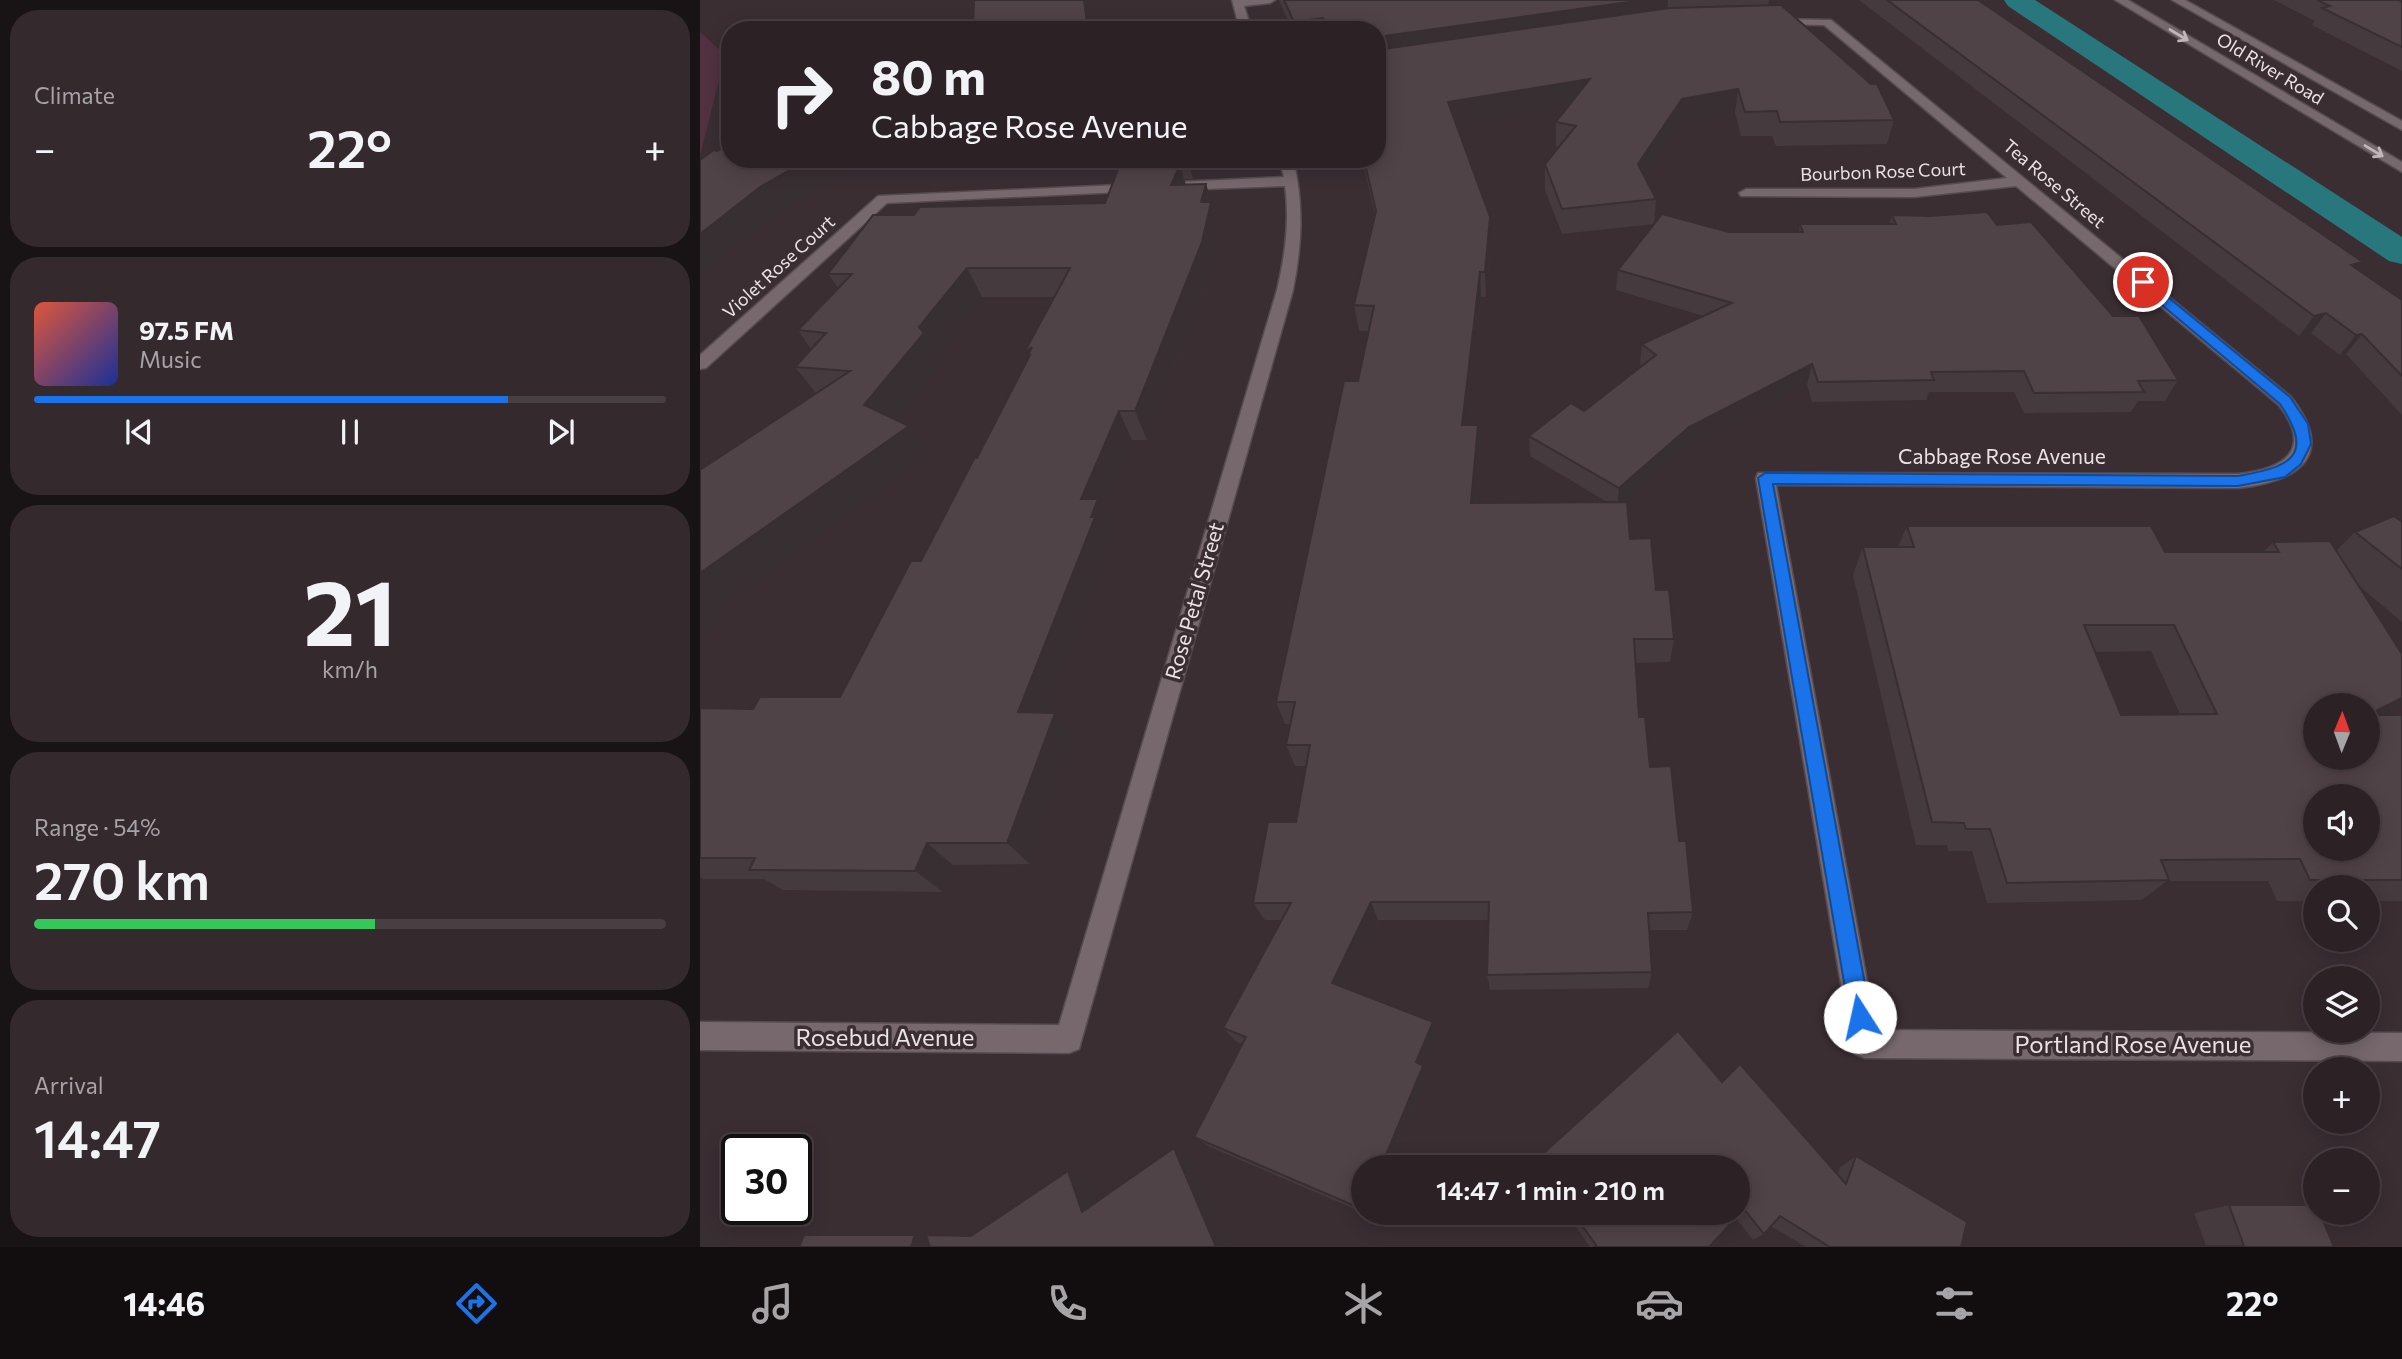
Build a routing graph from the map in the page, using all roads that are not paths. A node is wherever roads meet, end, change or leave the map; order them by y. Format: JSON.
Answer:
{"nodes":[{"id":1,"x":1270,"y":0,"type":"edge"},
{"id":2,"x":2120,"y":0,"type":"edge"},
{"id":3,"x":2177,"y":0,"type":"edge"},
{"id":4,"x":1237,"y":2,"type":"edge"},
{"id":5,"x":1242,"y":21,"type":"edge"},
{"id":6,"x":1763,"y":22,"type":"edge"},
{"id":7,"x":2402,"y":127,"type":"edge"},
{"id":8,"x":2402,"y":167,"type":"edge"},
{"id":9,"x":1289,"y":168,"type":"edge"},
{"id":10,"x":1293,"y":181,"type":"junction"},
{"id":11,"x":2020,"y":181,"type":"junction"},
{"id":12,"x":1746,"y":194,"type":"dead end"},
{"id":13,"x":700,"y":363,"type":"edge"},
{"id":14,"x":2238,"y":481,"type":"joint"},
{"id":15,"x":700,"y":1036,"type":"edge"},
{"id":16,"x":1069,"y":1039,"type":"joint"},
{"id":17,"x":1865,"y":1044,"type":"joint"},
{"id":18,"x":2402,"y":1047,"type":"edge"}],
"edges":[{"from":1,"to":4,"type":"street"},
{"from":2,"to":8,"type":"street","name":"Old River Road","one_way":true},
{"from":3,"to":7,"type":"street","name":"Old River Road"},
{"from":4,"to":5,"type":"street"},
{"from":6,"to":11,"type":"street","name":"Tea Rose Street"},
{"from":9,"to":10,"type":"street","name":"Rose Petal Street"},
{"from":10,"to":13,"type":"street","name":"Violet Rose Court"},
{"from":10,"to":16,"type":"street","name":"Rose Petal Street"},
{"from":11,"to":12,"type":"street","name":"Bourbon Rose Court"},
{"from":11,"to":14,"type":"street","name":"Tea Rose Street"},
{"from":14,"to":17,"type":"street","name":"Cabbage Rose Avenue"},
{"from":15,"to":16,"type":"street","name":"Rosebud Avenue"},
{"from":17,"to":18,"type":"street","name":"Portland Rose Avenue"}]}
